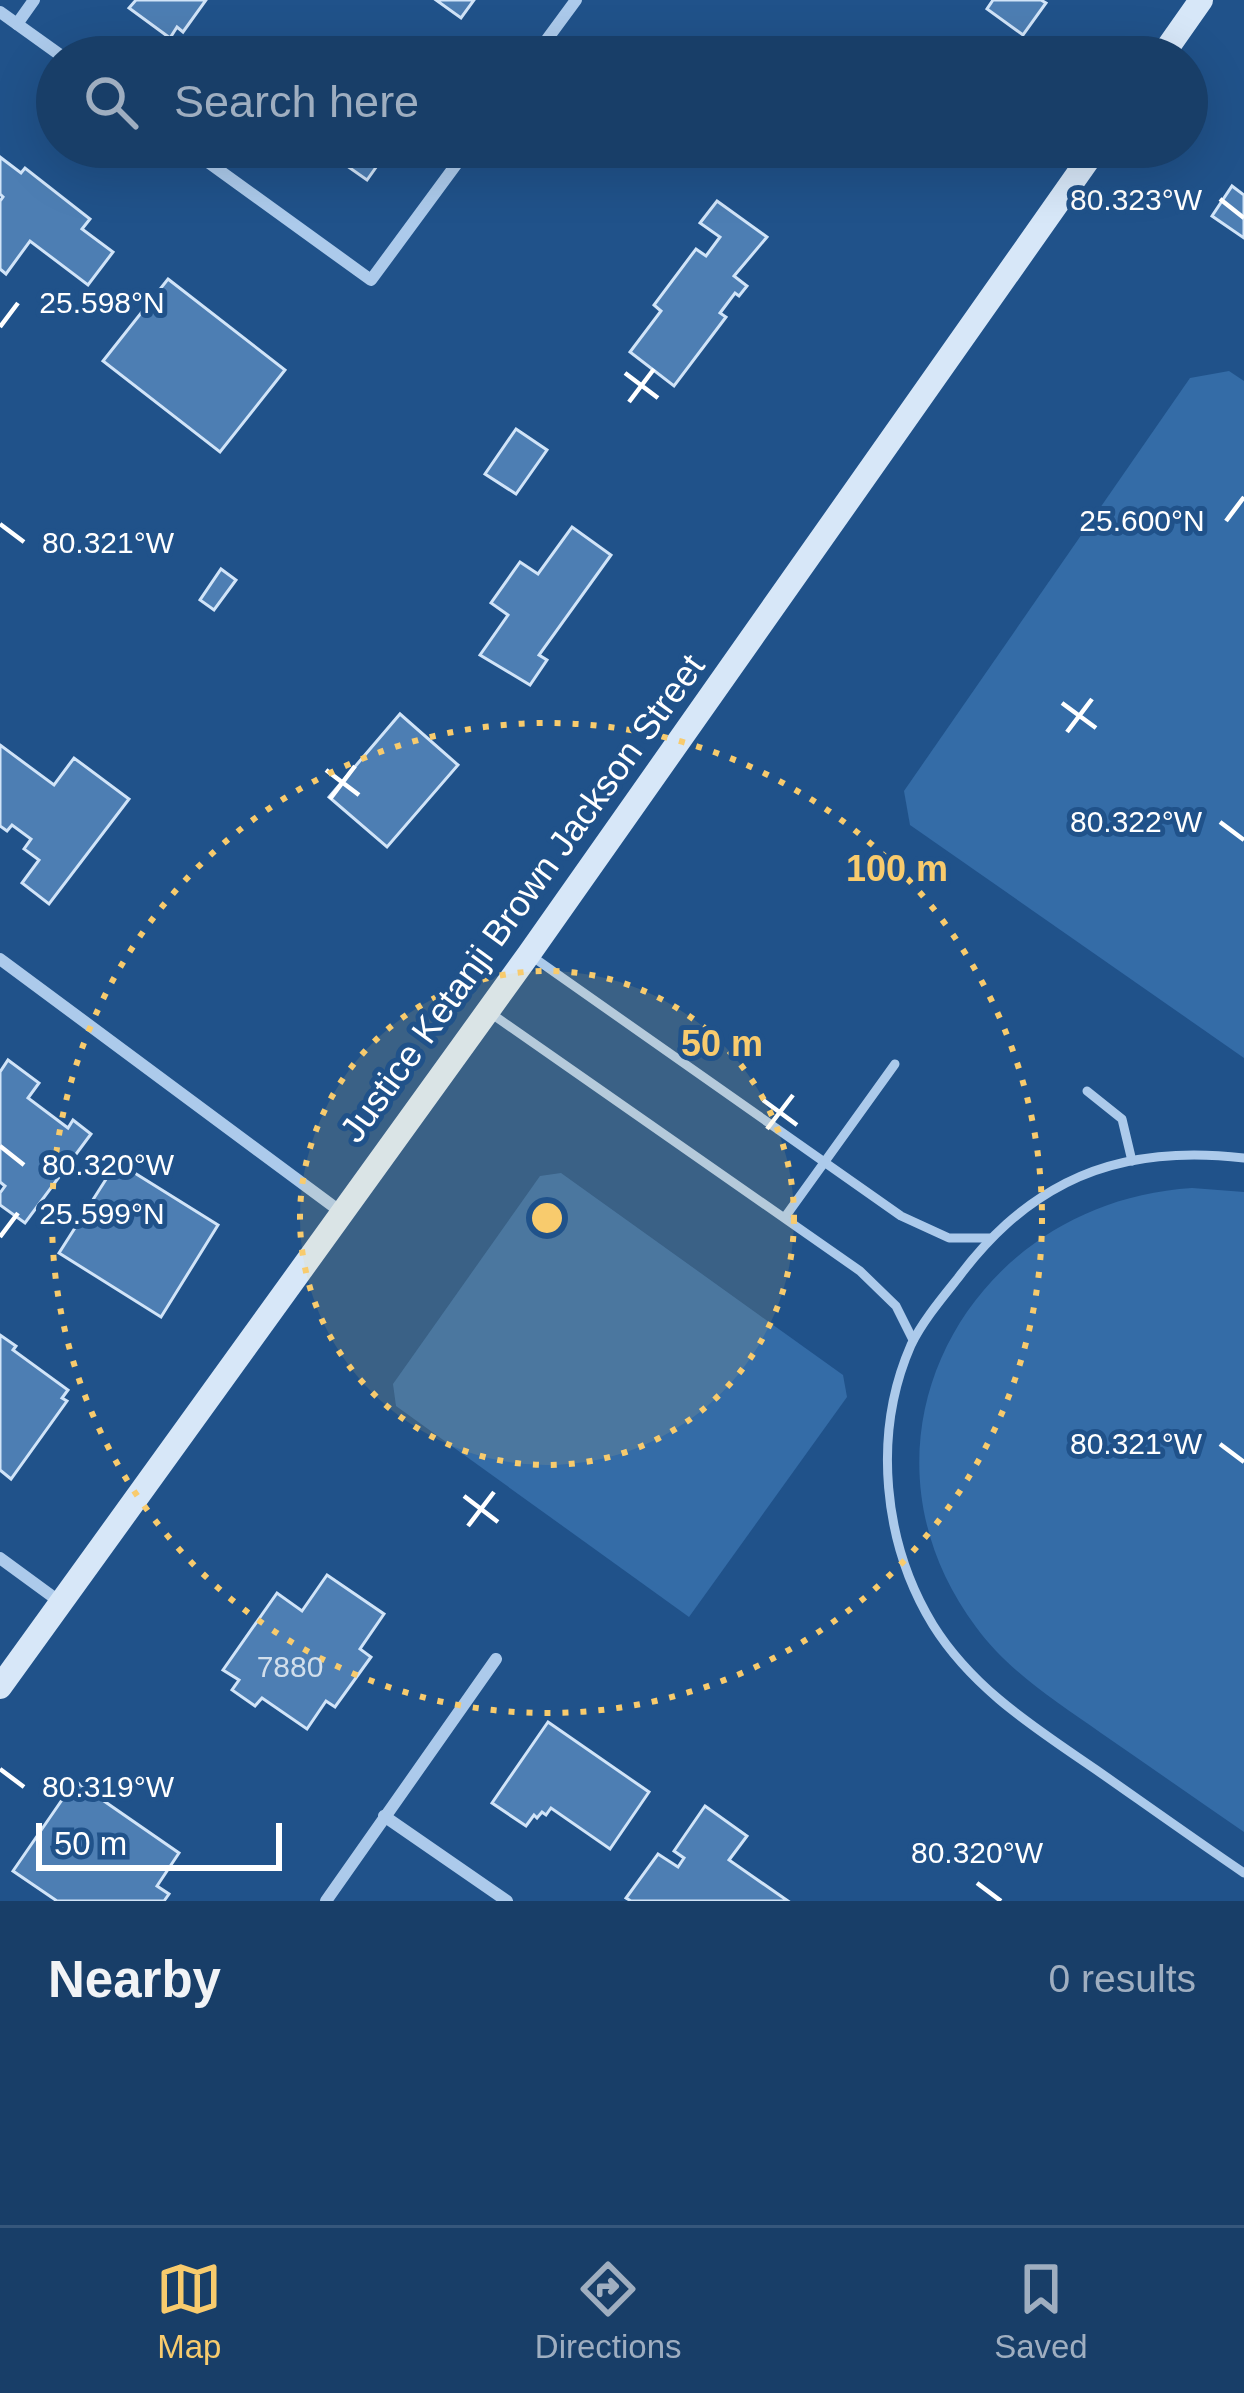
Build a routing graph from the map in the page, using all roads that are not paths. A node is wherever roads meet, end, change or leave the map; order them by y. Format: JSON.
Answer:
{"nodes":[{"id":1,"x":34,"y":0,"type":"edge"},
{"id":2,"x":576,"y":0,"type":"edge"},
{"id":3,"x":1201,"y":0,"type":"edge"},
{"id":4,"x":0,"y":12,"type":"edge"},
{"id":5,"x":17,"y":24,"type":"junction"},
{"id":6,"x":549,"y":36,"type":"edge"},
{"id":7,"x":1176,"y":36,"type":"edge"},
{"id":8,"x":36,"y":38,"type":"edge"},
{"id":9,"x":216,"y":168,"type":"edge"},
{"id":10,"x":454,"y":168,"type":"edge"},
{"id":11,"x":1082,"y":168,"type":"edge"},
{"id":12,"x":529,"y":954,"type":"junction"},
{"id":13,"x":0,"y":959,"type":"edge"},
{"id":14,"x":488,"y":1011,"type":"junction"},
{"id":15,"x":895,"y":1064,"type":"dead end"},
{"id":16,"x":1088,"y":1090,"type":"dead end"},
{"id":17,"x":1244,"y":1158,"type":"edge"},
{"id":18,"x":825,"y":1162,"type":"junction"},
{"id":19,"x":1132,"y":1162,"type":"junction"},
{"id":20,"x":341,"y":1212,"type":"junction"},
{"id":21,"x":785,"y":1217,"type":"junction"},
{"id":22,"x":989,"y":1238,"type":"junction"},
{"id":23,"x":914,"y":1340,"type":"junction"},
{"id":24,"x":0,"y":1558,"type":"edge"},
{"id":25,"x":60,"y":1602,"type":"junction"},
{"id":26,"x":496,"y":1659,"type":"dead end"},
{"id":27,"x":0,"y":1687,"type":"edge"},
{"id":28,"x":385,"y":1816,"type":"junction"},
{"id":29,"x":1244,"y":1874,"type":"edge"},
{"id":30,"x":326,"y":1901,"type":"edge"},
{"id":31,"x":507,"y":1901,"type":"edge"}],
"edges":[{"from":1,"to":5,"type":"street"},
{"from":2,"to":6,"type":"street"},
{"from":3,"to":7,"type":"main road"},
{"from":4,"to":5,"type":"street"},
{"from":5,"to":8,"type":"street"},
{"from":9,"to":10,"type":"street"},
{"from":11,"to":12,"type":"main road","name":"Justice Ketanji Brown Jackson Street"},
{"from":12,"to":14,"type":"main road","name":"Justice Ketanji Brown Jackson Street"},
{"from":12,"to":18,"type":"lane"},
{"from":13,"to":20,"type":"street"},
{"from":14,"to":20,"type":"main road","name":"Justice Ketanji Brown Jackson Street"},
{"from":14,"to":21,"type":"lane"},
{"from":15,"to":18,"type":"lane"},
{"from":16,"to":19,"type":"lane"},
{"from":17,"to":19,"type":"lane"},
{"from":18,"to":21,"type":"lane"},
{"from":18,"to":22,"type":"lane"},
{"from":19,"to":22,"type":"lane"},
{"from":20,"to":25,"type":"main road","name":"Justice Ketanji Brown Jackson Street"},
{"from":21,"to":23,"type":"lane"},
{"from":22,"to":23,"type":"lane"},
{"from":23,"to":29,"type":"lane"},
{"from":24,"to":25,"type":"street"},
{"from":25,"to":27,"type":"main road","name":"Justice Ketanji Brown Jackson Street"},
{"from":26,"to":28,"type":"street"},
{"from":28,"to":30,"type":"street"},
{"from":28,"to":31,"type":"street"}]}
